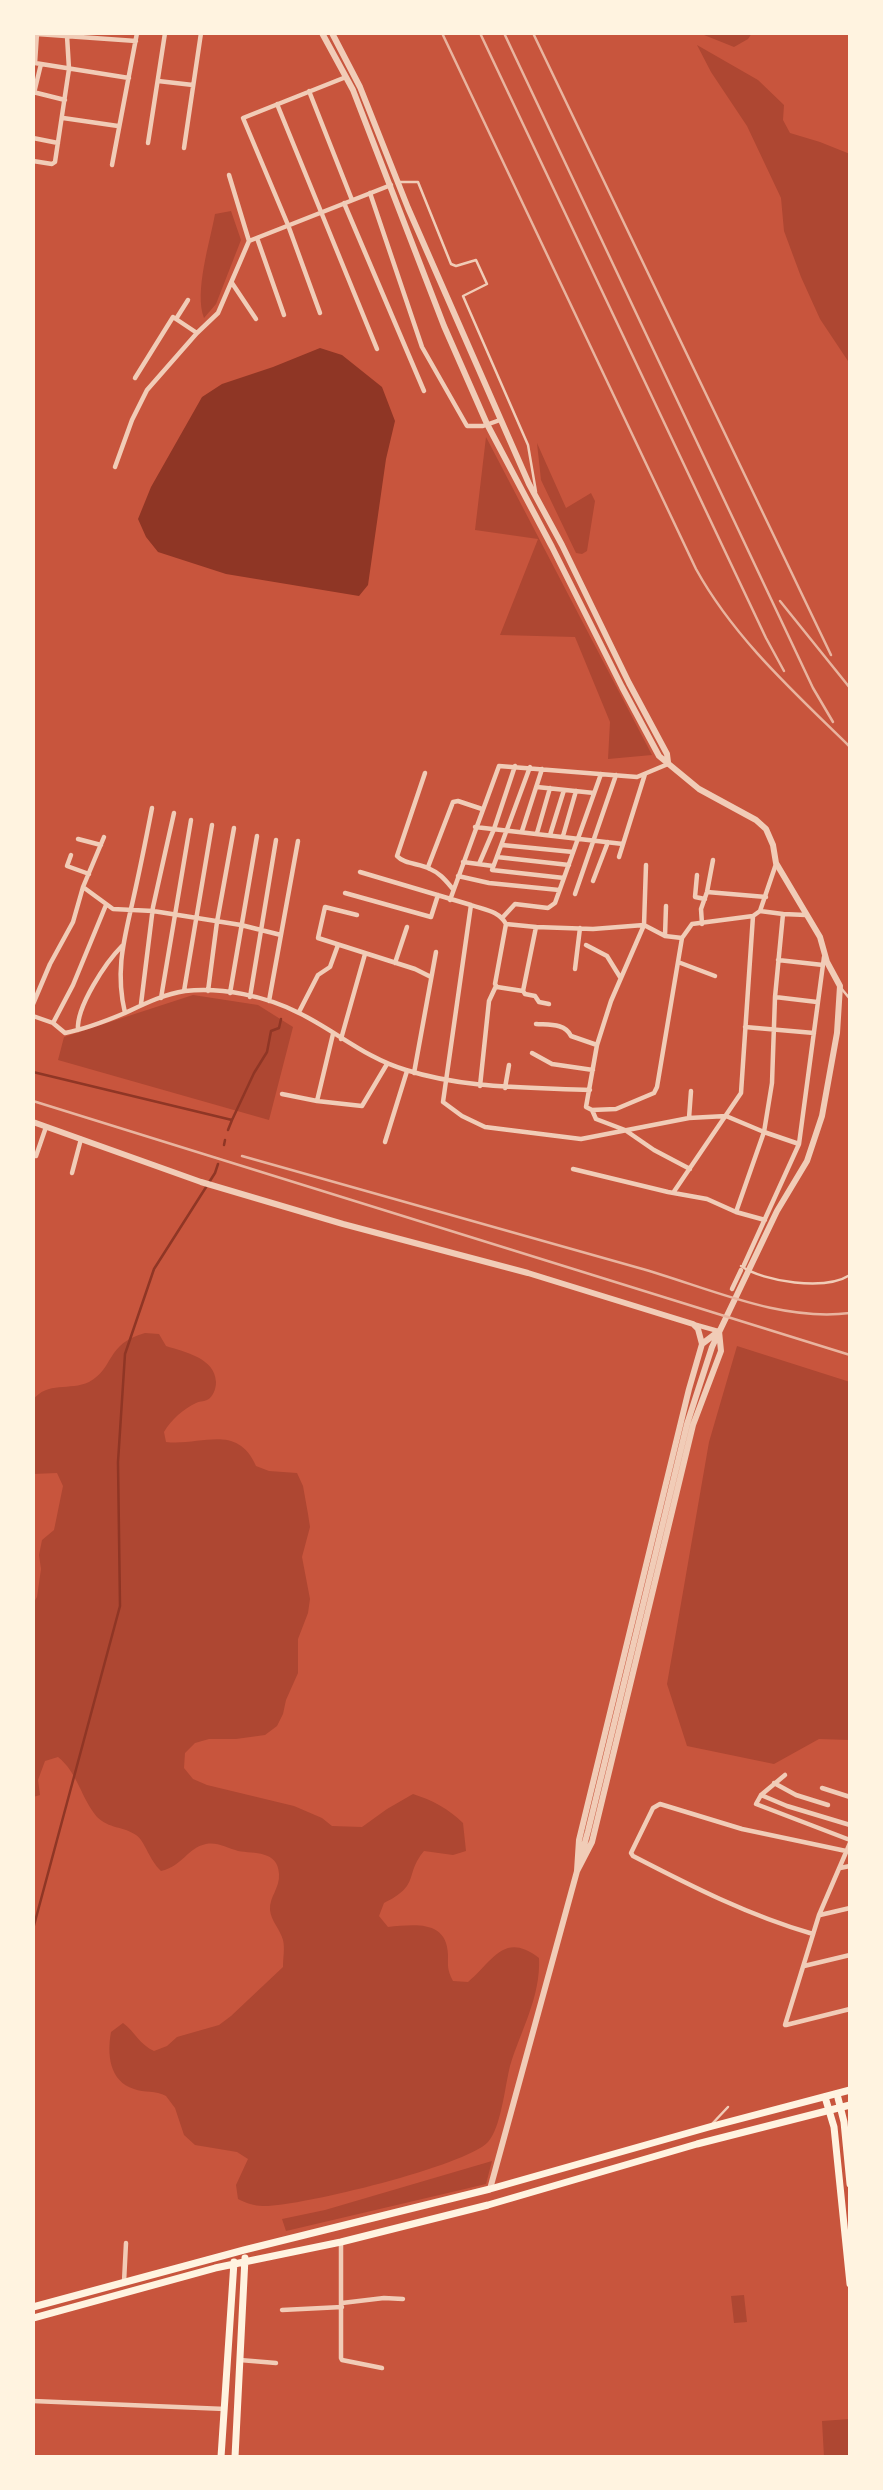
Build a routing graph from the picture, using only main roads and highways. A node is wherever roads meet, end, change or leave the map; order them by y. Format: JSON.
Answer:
{"nodes":[{"id":1,"x":850,"y":2090,"type":"edge"},
{"id":2,"x":837,"y":2094,"type":"junction"},
{"id":3,"x":825,"y":2097,"type":"junction"},
{"id":4,"x":850,"y":2105,"type":"edge"},
{"id":5,"x":841,"y":2107,"type":"junction"},
{"id":6,"x":829,"y":2109,"type":"junction"},
{"id":7,"x":850,"y":2184,"type":"edge"},
{"id":8,"x":244,"y":2250,"type":"junction"},
{"id":9,"x":234,"y":2253,"type":"junction"},
{"id":10,"x":246,"y":2262,"type":"junction"},
{"id":11,"x":234,"y":2264,"type":"junction"},
{"id":12,"x":850,"y":2284,"type":"edge"},
{"id":13,"x":33,"y":2307,"type":"edge"},
{"id":14,"x":33,"y":2318,"type":"edge"},
{"id":15,"x":221,"y":2457,"type":"edge"},
{"id":16,"x":235,"y":2457,"type":"edge"}],
"edges":[{"from":1,"to":2,"type":"main road"},
{"from":2,"to":3,"type":"main road"},
{"from":2,"to":5,"type":"main road"},
{"from":3,"to":6,"type":"main road"},
{"from":3,"to":8,"type":"main road"},
{"from":4,"to":5,"type":"main road"},
{"from":5,"to":6,"type":"main road"},
{"from":5,"to":7,"type":"main road"},
{"from":6,"to":10,"type":"main road"},
{"from":6,"to":12,"type":"main road"},
{"from":8,"to":9,"type":"main road"},
{"from":8,"to":10,"type":"main road"},
{"from":9,"to":11,"type":"main road"},
{"from":9,"to":13,"type":"main road"},
{"from":10,"to":11,"type":"main road"},
{"from":10,"to":16,"type":"main road"},
{"from":11,"to":14,"type":"main road"},
{"from":11,"to":15,"type":"main road"}]}
